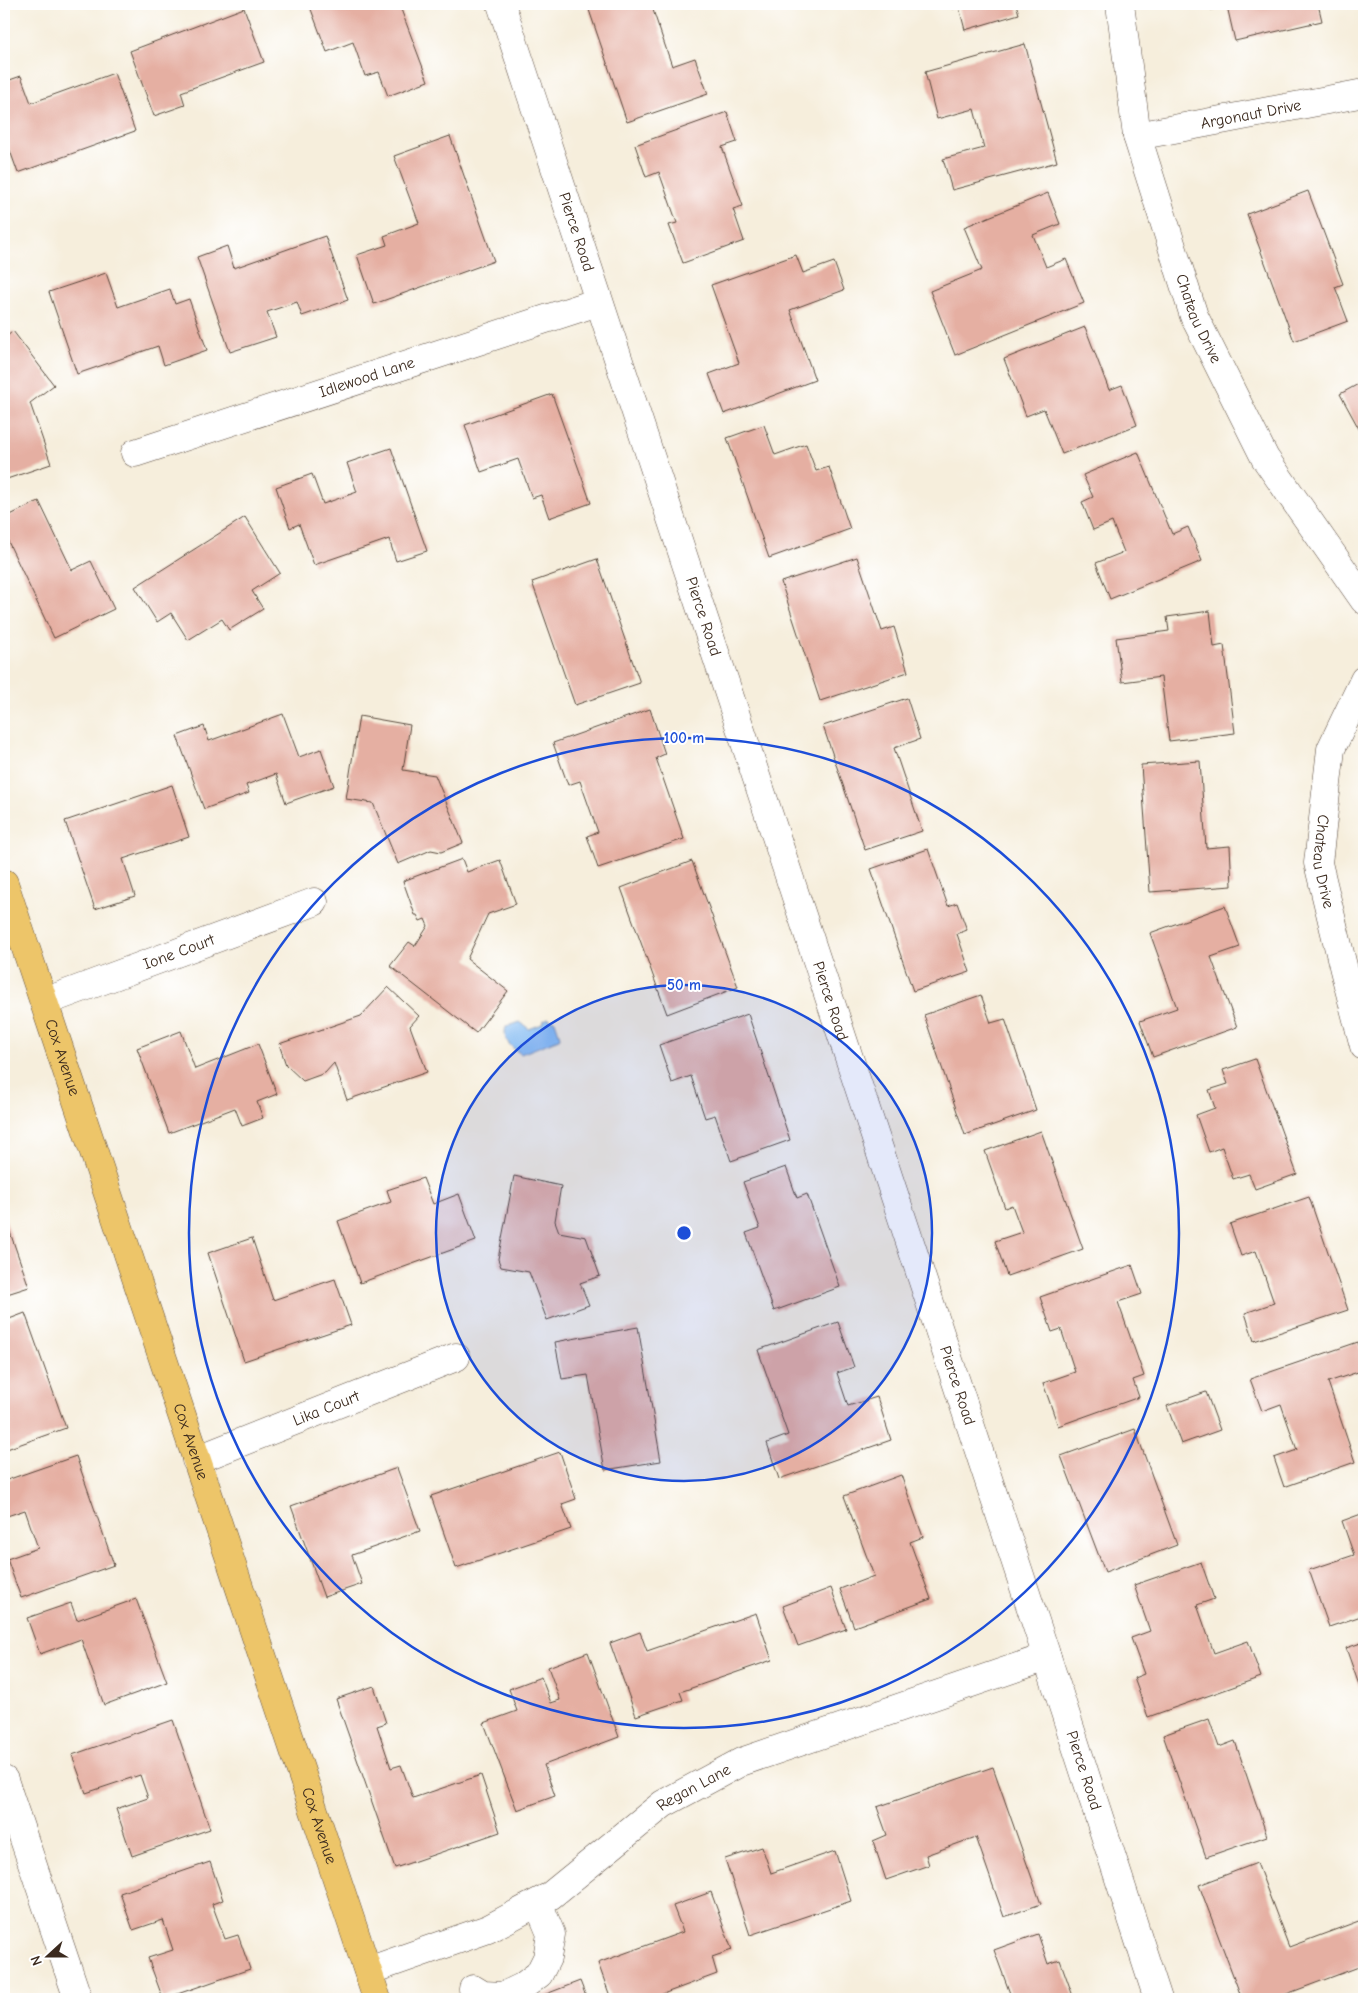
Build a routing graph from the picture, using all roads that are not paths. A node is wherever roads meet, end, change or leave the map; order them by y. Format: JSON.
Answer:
{"nodes":[{"id":1,"x":501,"y":4,"type":"edge"},
{"id":2,"x":1120,"y":4,"type":"edge"},
{"id":3,"x":1364,"y":93,"type":"edge"},
{"id":4,"x":1137,"y":136,"type":"junction"},
{"id":5,"x":598,"y":302,"type":"junction"},
{"id":6,"x":135,"y":453,"type":"dead end"},
{"id":7,"x":1364,"y":600,"type":"edge"},
{"id":8,"x":1364,"y":680,"type":"edge"},
{"id":9,"x":4,"y":883,"type":"edge"},
{"id":10,"x":314,"y":902,"type":"dead end"},
{"id":11,"x":44,"y":1002,"type":"junction"},
{"id":12,"x":1364,"y":1046,"type":"edge"},
{"id":13,"x":456,"y":1357,"type":"dead end"},
{"id":14,"x":196,"y":1460,"type":"junction"},
{"id":15,"x":1047,"y":1657,"type":"junction"},
{"id":16,"x":4,"y":1780,"type":"edge"},
{"id":17,"x":538,"y":1903,"type":"junction"},
{"id":18,"x":368,"y":1972,"type":"junction"},
{"id":19,"x":473,"y":1989,"type":"dead end"},
{"id":20,"x":78,"y":1999,"type":"edge"},
{"id":21,"x":377,"y":1999,"type":"edge"},
{"id":22,"x":1158,"y":1999,"type":"edge"}],
"edges":[{"from":1,"to":5,"type":"street","name":"Pierce Road"},
{"from":2,"to":4,"type":"street","name":"Chateau Drive"},
{"from":3,"to":4,"type":"street","name":"Argonaut Drive"},
{"from":4,"to":7,"type":"street","name":"Chateau Drive"},
{"from":5,"to":6,"type":"street","name":"Idlewood Lane"},
{"from":5,"to":15,"type":"street","name":"Pierce Road"},
{"from":8,"to":12,"type":"street","name":"Chateau Drive"},
{"from":9,"to":11,"type":"main road","name":"Cox Avenue"},
{"from":10,"to":11,"type":"street","name":"Ione Court"},
{"from":11,"to":14,"type":"main road","name":"Cox Avenue"},
{"from":13,"to":14,"type":"street","name":"Lika Court"},
{"from":14,"to":18,"type":"main road","name":"Cox Avenue"},
{"from":15,"to":17,"type":"street","name":"Regan Lane"},
{"from":15,"to":22,"type":"street","name":"Pierce Road"},
{"from":16,"to":20,"type":"street"},
{"from":17,"to":18,"type":"street","name":"Regan Lane"},
{"from":17,"to":19,"type":"street"},
{"from":18,"to":21,"type":"main road","name":"Cox Avenue"}]}
